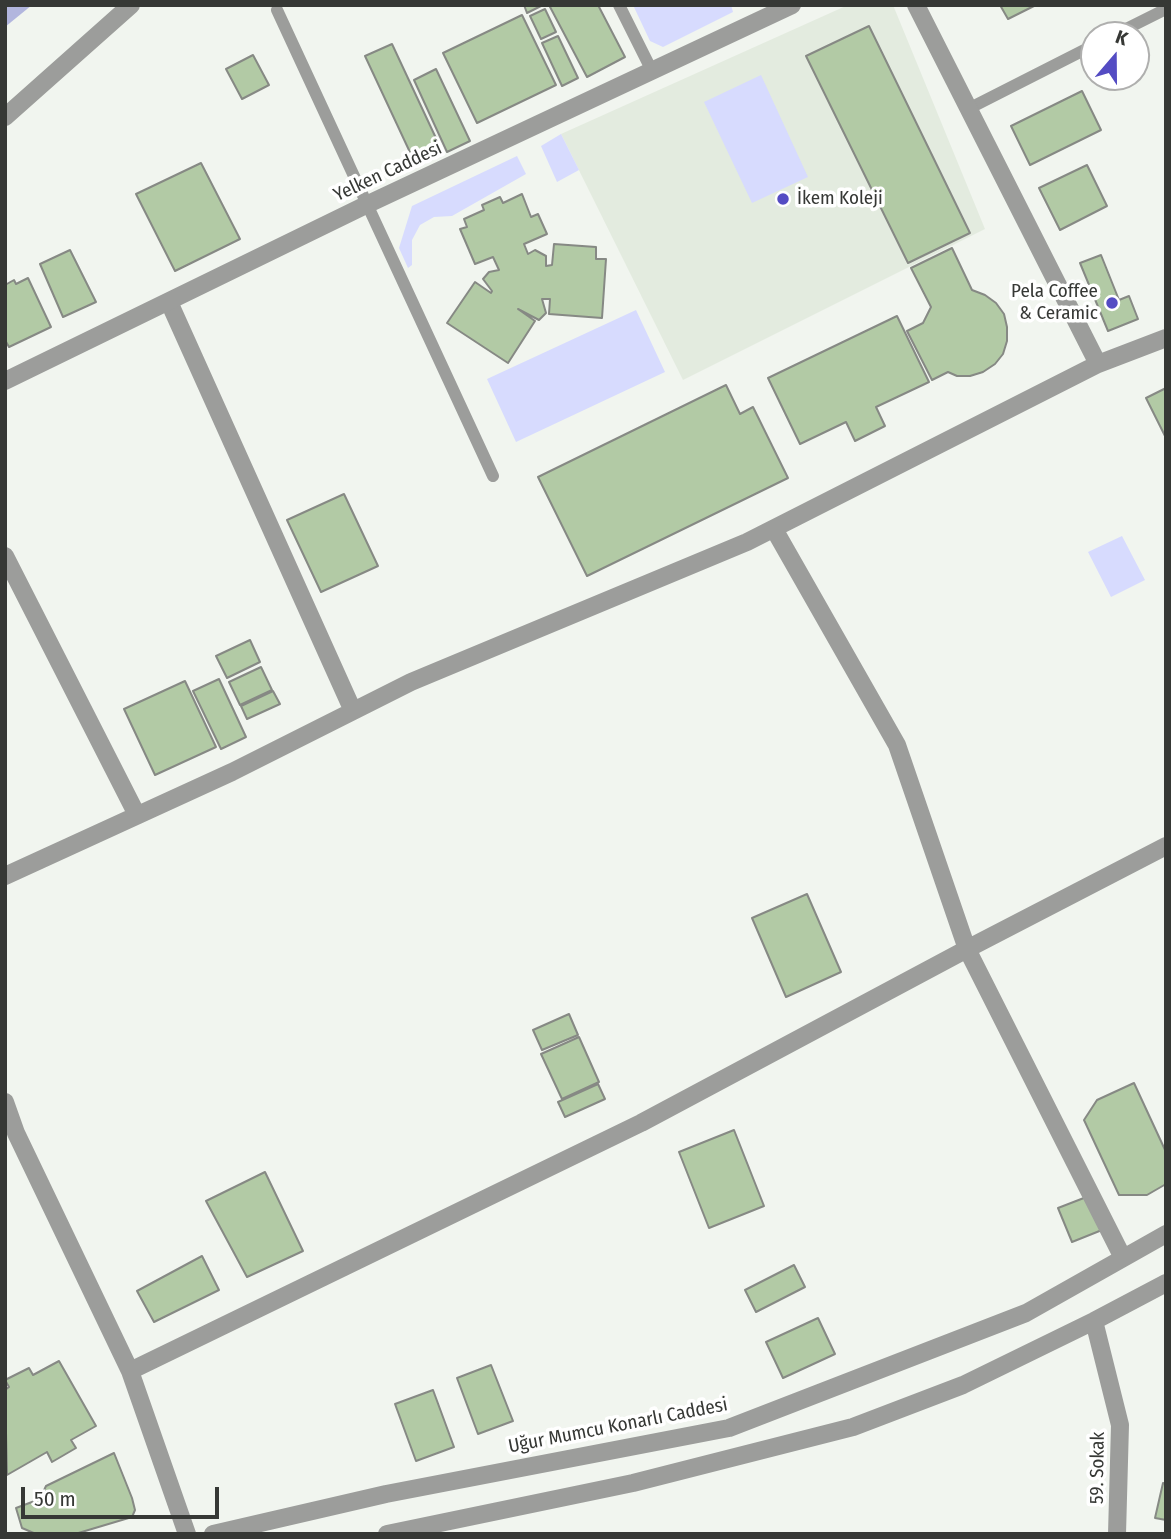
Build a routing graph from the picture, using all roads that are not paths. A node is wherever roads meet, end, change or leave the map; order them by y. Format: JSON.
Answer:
{"nodes":[{"id":1,"x":131,"y":5,"type":"edge"},
{"id":2,"x":619,"y":5,"type":"edge"},
{"id":3,"x":792,"y":5,"type":"edge"},
{"id":4,"x":916,"y":5,"type":"edge"},
{"id":5,"x":1166,"y":9,"type":"edge"},
{"id":6,"x":277,"y":10,"type":"dead end"},
{"id":7,"x":1142,"y":21,"type":"edge"},
{"id":8,"x":1080,"y":52,"type":"edge"},
{"id":9,"x":652,"y":71,"type":"junction"},
{"id":10,"x":968,"y":108,"type":"junction"},
{"id":11,"x":5,"y":117,"type":"edge"},
{"id":12,"x":366,"y":205,"type":"junction"},
{"id":13,"x":169,"y":302,"type":"junction"},
{"id":14,"x":1166,"y":338,"type":"edge"},
{"id":15,"x":1098,"y":364,"type":"junction"},
{"id":16,"x":5,"y":381,"type":"edge"},
{"id":17,"x":493,"y":476,"type":"dead end"},
{"id":18,"x":774,"y":529,"type":"junction"},
{"id":19,"x":5,"y":556,"type":"edge"},
{"id":20,"x":353,"y":711,"type":"junction"},
{"id":21,"x":137,"y":816,"type":"junction"},
{"id":22,"x":1166,"y":846,"type":"edge"},
{"id":23,"x":5,"y":876,"type":"edge"},
{"id":24,"x":967,"y":949,"type":"junction"},
{"id":25,"x":5,"y":1101,"type":"edge"},
{"id":26,"x":1166,"y":1234,"type":"edge"},
{"id":27,"x":1123,"y":1258,"type":"junction"},
{"id":28,"x":1166,"y":1283,"type":"edge"},
{"id":29,"x":1094,"y":1321,"type":"junction"},
{"id":30,"x":130,"y":1371,"type":"junction"},
{"id":31,"x":187,"y":1534,"type":"edge"},
{"id":32,"x":213,"y":1534,"type":"edge"},
{"id":33,"x":387,"y":1534,"type":"edge"},
{"id":34,"x":1117,"y":1534,"type":"edge"}],
"edges":[{"from":1,"to":11,"type":"street"},
{"from":2,"to":9,"type":"lane"},
{"from":3,"to":9,"type":"street","name":"Yelken Caddesi"},
{"from":4,"to":10,"type":"street"},
{"from":5,"to":7,"type":"lane"},
{"from":6,"to":12,"type":"lane"},
{"from":8,"to":10,"type":"lane"},
{"from":9,"to":12,"type":"street","name":"Yelken Caddesi"},
{"from":10,"to":15,"type":"street"},
{"from":12,"to":13,"type":"street","name":"Yelken Caddesi"},
{"from":12,"to":17,"type":"lane"},
{"from":13,"to":16,"type":"street","name":"Yelken Caddesi"},
{"from":13,"to":20,"type":"street"},
{"from":14,"to":15,"type":"street"},
{"from":15,"to":18,"type":"street"},
{"from":18,"to":20,"type":"street"},
{"from":18,"to":24,"type":"street"},
{"from":19,"to":21,"type":"street"},
{"from":20,"to":21,"type":"street"},
{"from":21,"to":23,"type":"street"},
{"from":22,"to":24,"type":"street"},
{"from":24,"to":27,"type":"street"},
{"from":24,"to":30,"type":"street"},
{"from":25,"to":30,"type":"street"},
{"from":26,"to":27,"type":"street","name":"Uğur Mumcu Konarlı Caddesi"},
{"from":27,"to":32,"type":"street","name":"Uğur Mumcu Konarlı Caddesi"},
{"from":28,"to":29,"type":"street"},
{"from":29,"to":33,"type":"street"},
{"from":29,"to":34,"type":"street","name":"59. Sokak"},
{"from":30,"to":31,"type":"street"}]}
